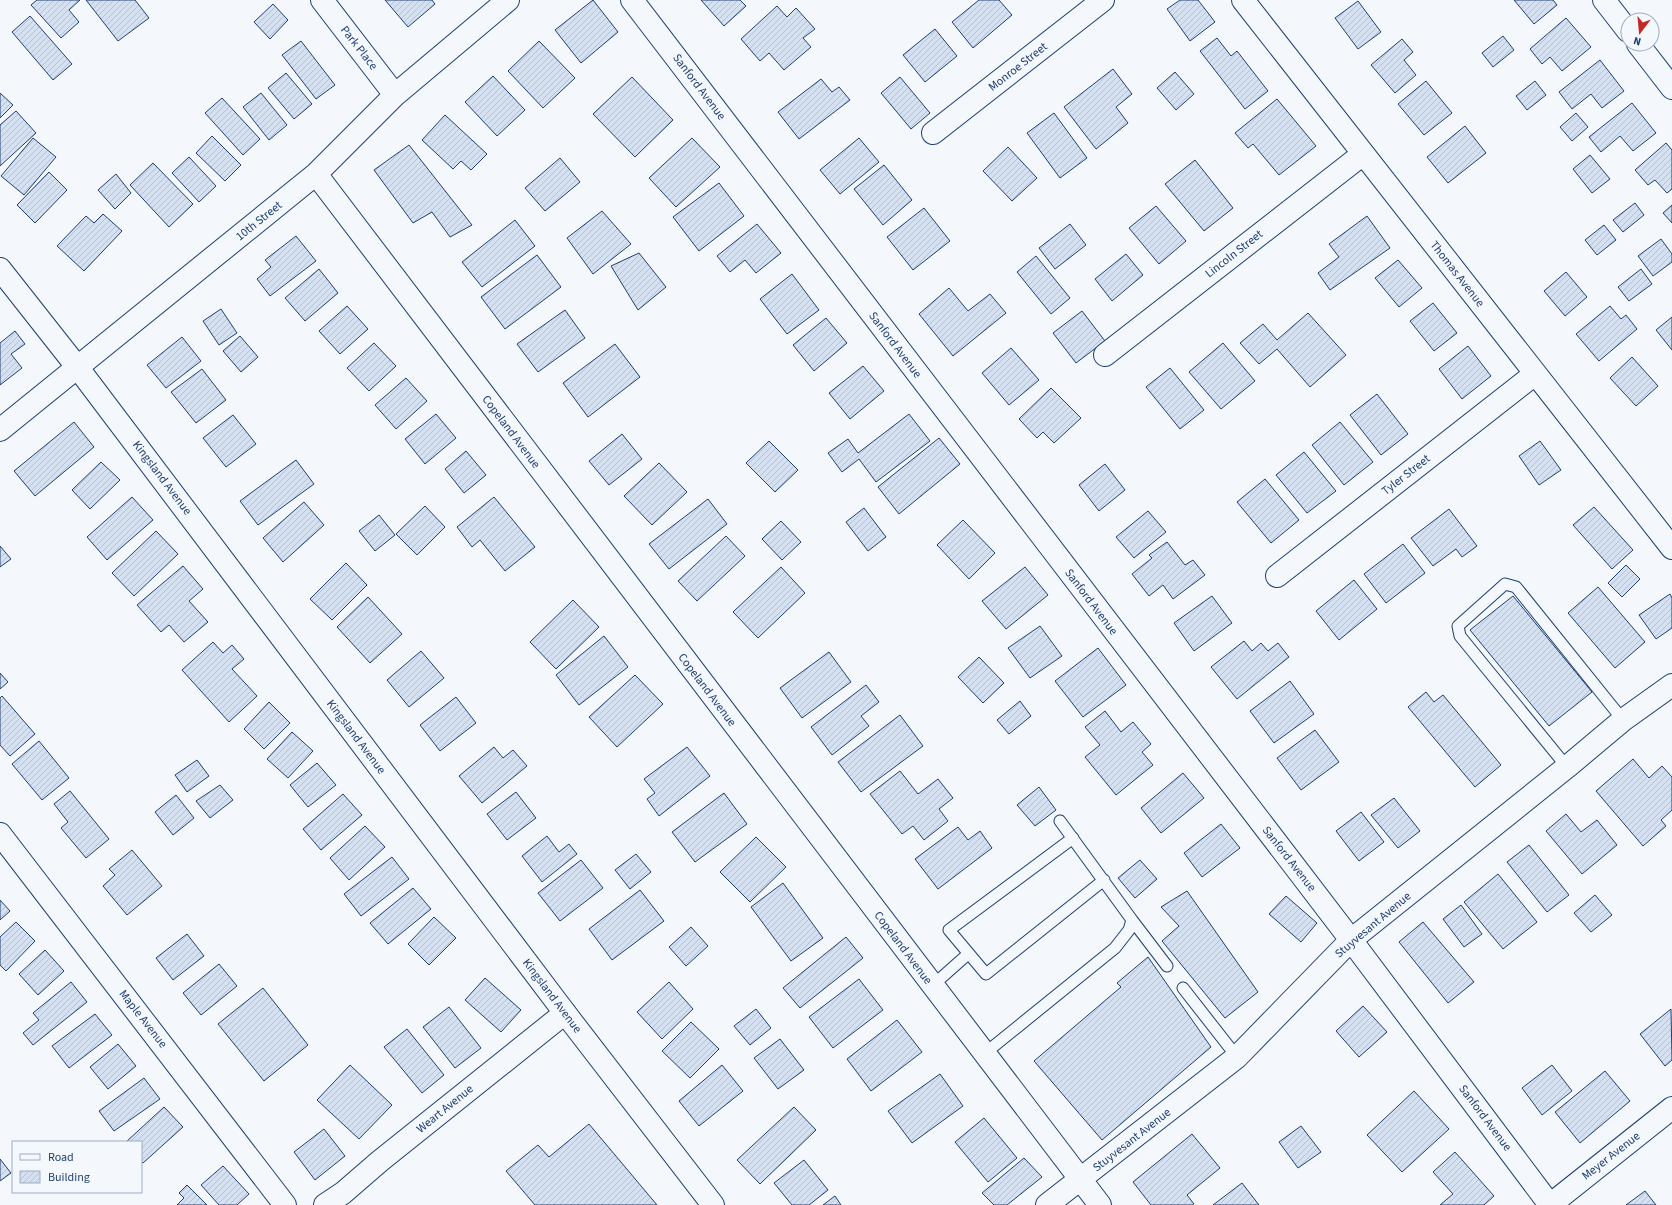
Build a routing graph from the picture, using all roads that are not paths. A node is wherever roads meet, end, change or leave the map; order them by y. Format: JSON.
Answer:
{"nodes":[{"id":1,"x":322,"y":0,"type":"edge"},
{"id":2,"x":508,"y":0,"type":"edge"},
{"id":3,"x":632,"y":0,"type":"edge"},
{"id":4,"x":1103,"y":0,"type":"edge"},
{"id":5,"x":1243,"y":0,"type":"edge"},
{"id":6,"x":1604,"y":0,"type":"edge"},
{"id":7,"x":1620,"y":21,"type":"edge"},
{"id":8,"x":1644,"y":52,"type":"edge"},
{"id":9,"x":1672,"y":88,"type":"edge"},
{"id":10,"x":395,"y":95,"type":"junction"},
{"id":11,"x":933,"y":133,"type":"dead end"},
{"id":12,"x":1363,"y":154,"type":"junction"},
{"id":13,"x":316,"y":174,"type":"junction"},
{"id":14,"x":0,"y":269,"type":"edge"},
{"id":15,"x":1105,"y":355,"type":"dead end"},
{"id":16,"x":78,"y":368,"type":"junction"},
{"id":17,"x":1535,"y":374,"type":"junction"},
{"id":18,"x":0,"y":430,"type":"edge"},
{"id":19,"x":1672,"y":548,"type":"edge"},
{"id":20,"x":1277,"y":576,"type":"dead end"},
{"id":21,"x":1672,"y":685,"type":"edge"},
{"id":22,"x":1623,"y":720,"type":"junction"},
{"id":23,"x":1567,"y":768,"type":"junction"},
{"id":24,"x":1060,"y":821,"type":"dead end"},
{"id":25,"x":0,"y":834,"type":"edge"},
{"id":26,"x":1073,"y":838,"type":"junction"},
{"id":27,"x":1104,"y":880,"type":"junction"},
{"id":28,"x":1132,"y":920,"type":"junction"},
{"id":29,"x":1351,"y":940,"type":"junction"},
{"id":30,"x":968,"y":954,"type":"junction"},
{"id":31,"x":1167,"y":966,"type":"dead end"},
{"id":32,"x":932,"y":986,"type":"junction"},
{"id":33,"x":1183,"y":988,"type":"dead end"},
{"id":34,"x":565,"y":1014,"type":"junction"},
{"id":35,"x":984,"y":1054,"type":"junction"},
{"id":36,"x":1237,"y":1057,"type":"junction"},
{"id":37,"x":1672,"y":1108,"type":"edge"},
{"id":38,"x":1081,"y":1180,"type":"junction"},
{"id":39,"x":285,"y":1205,"type":"edge"},
{"id":40,"x":325,"y":1205,"type":"edge"},
{"id":41,"x":713,"y":1205,"type":"edge"},
{"id":42,"x":1047,"y":1205,"type":"edge"},
{"id":43,"x":1100,"y":1205,"type":"edge"},
{"id":44,"x":1550,"y":1205,"type":"edge"}],
"edges":[{"from":1,"to":10,"type":"street","name":"Park Place"},
{"from":2,"to":10,"type":"street","name":"10th Street"},
{"from":3,"to":29,"type":"street","name":"Sanford Avenue"},
{"from":4,"to":11,"type":"street","name":"Monroe Street"},
{"from":5,"to":12,"type":"street","name":"Thomas Avenue"},
{"from":6,"to":7,"type":"street"},
{"from":8,"to":9,"type":"street"},
{"from":10,"to":13,"type":"street","name":"10th Street"},
{"from":12,"to":15,"type":"street","name":"Lincoln Street"},
{"from":12,"to":17,"type":"street","name":"Thomas Avenue"},
{"from":13,"to":16,"type":"street","name":"10th Street"},
{"from":13,"to":32,"type":"street","name":"Copeland Avenue"},
{"from":14,"to":16,"type":"street","name":"Kingsland Avenue"},
{"from":16,"to":18,"type":"street","name":"10th Street"},
{"from":16,"to":34,"type":"street","name":"Kingsland Avenue"},
{"from":17,"to":19,"type":"street","name":"Thomas Avenue"},
{"from":17,"to":20,"type":"street","name":"Tyler Street"},
{"from":21,"to":22,"type":"street","name":"Stuyvesant Avenue"},
{"from":22,"to":23,"type":"street","name":"Stuyvesant Avenue"},
{"from":22,"to":23,"type":"lane"},
{"from":23,"to":29,"type":"street","name":"Stuyvesant Avenue"},
{"from":24,"to":26,"type":"lane"},
{"from":25,"to":39,"type":"street","name":"Maple Avenue"},
{"from":26,"to":27,"type":"lane"},
{"from":26,"to":30,"type":"lane"},
{"from":27,"to":28,"type":"lane"},
{"from":27,"to":30,"type":"lane"},
{"from":28,"to":31,"type":"lane"},
{"from":28,"to":35,"type":"lane"},
{"from":29,"to":36,"type":"street","name":"Stuyvesant Avenue"},
{"from":29,"to":44,"type":"street","name":"Sanford Avenue"},
{"from":30,"to":32,"type":"lane"},
{"from":32,"to":35,"type":"street","name":"Copeland Avenue"},
{"from":33,"to":36,"type":"lane"},
{"from":34,"to":40,"type":"street","name":"Weart Avenue"},
{"from":34,"to":41,"type":"street","name":"Kingsland Avenue"},
{"from":35,"to":38,"type":"street","name":"Copeland Avenue"},
{"from":36,"to":38,"type":"street","name":"Stuyvesant Avenue"},
{"from":37,"to":44,"type":"street","name":"Meyer Avenue"},
{"from":38,"to":42,"type":"street","name":"Stuyvesant Avenue"},
{"from":38,"to":43,"type":"street","name":"Copeland Avenue"}]}
